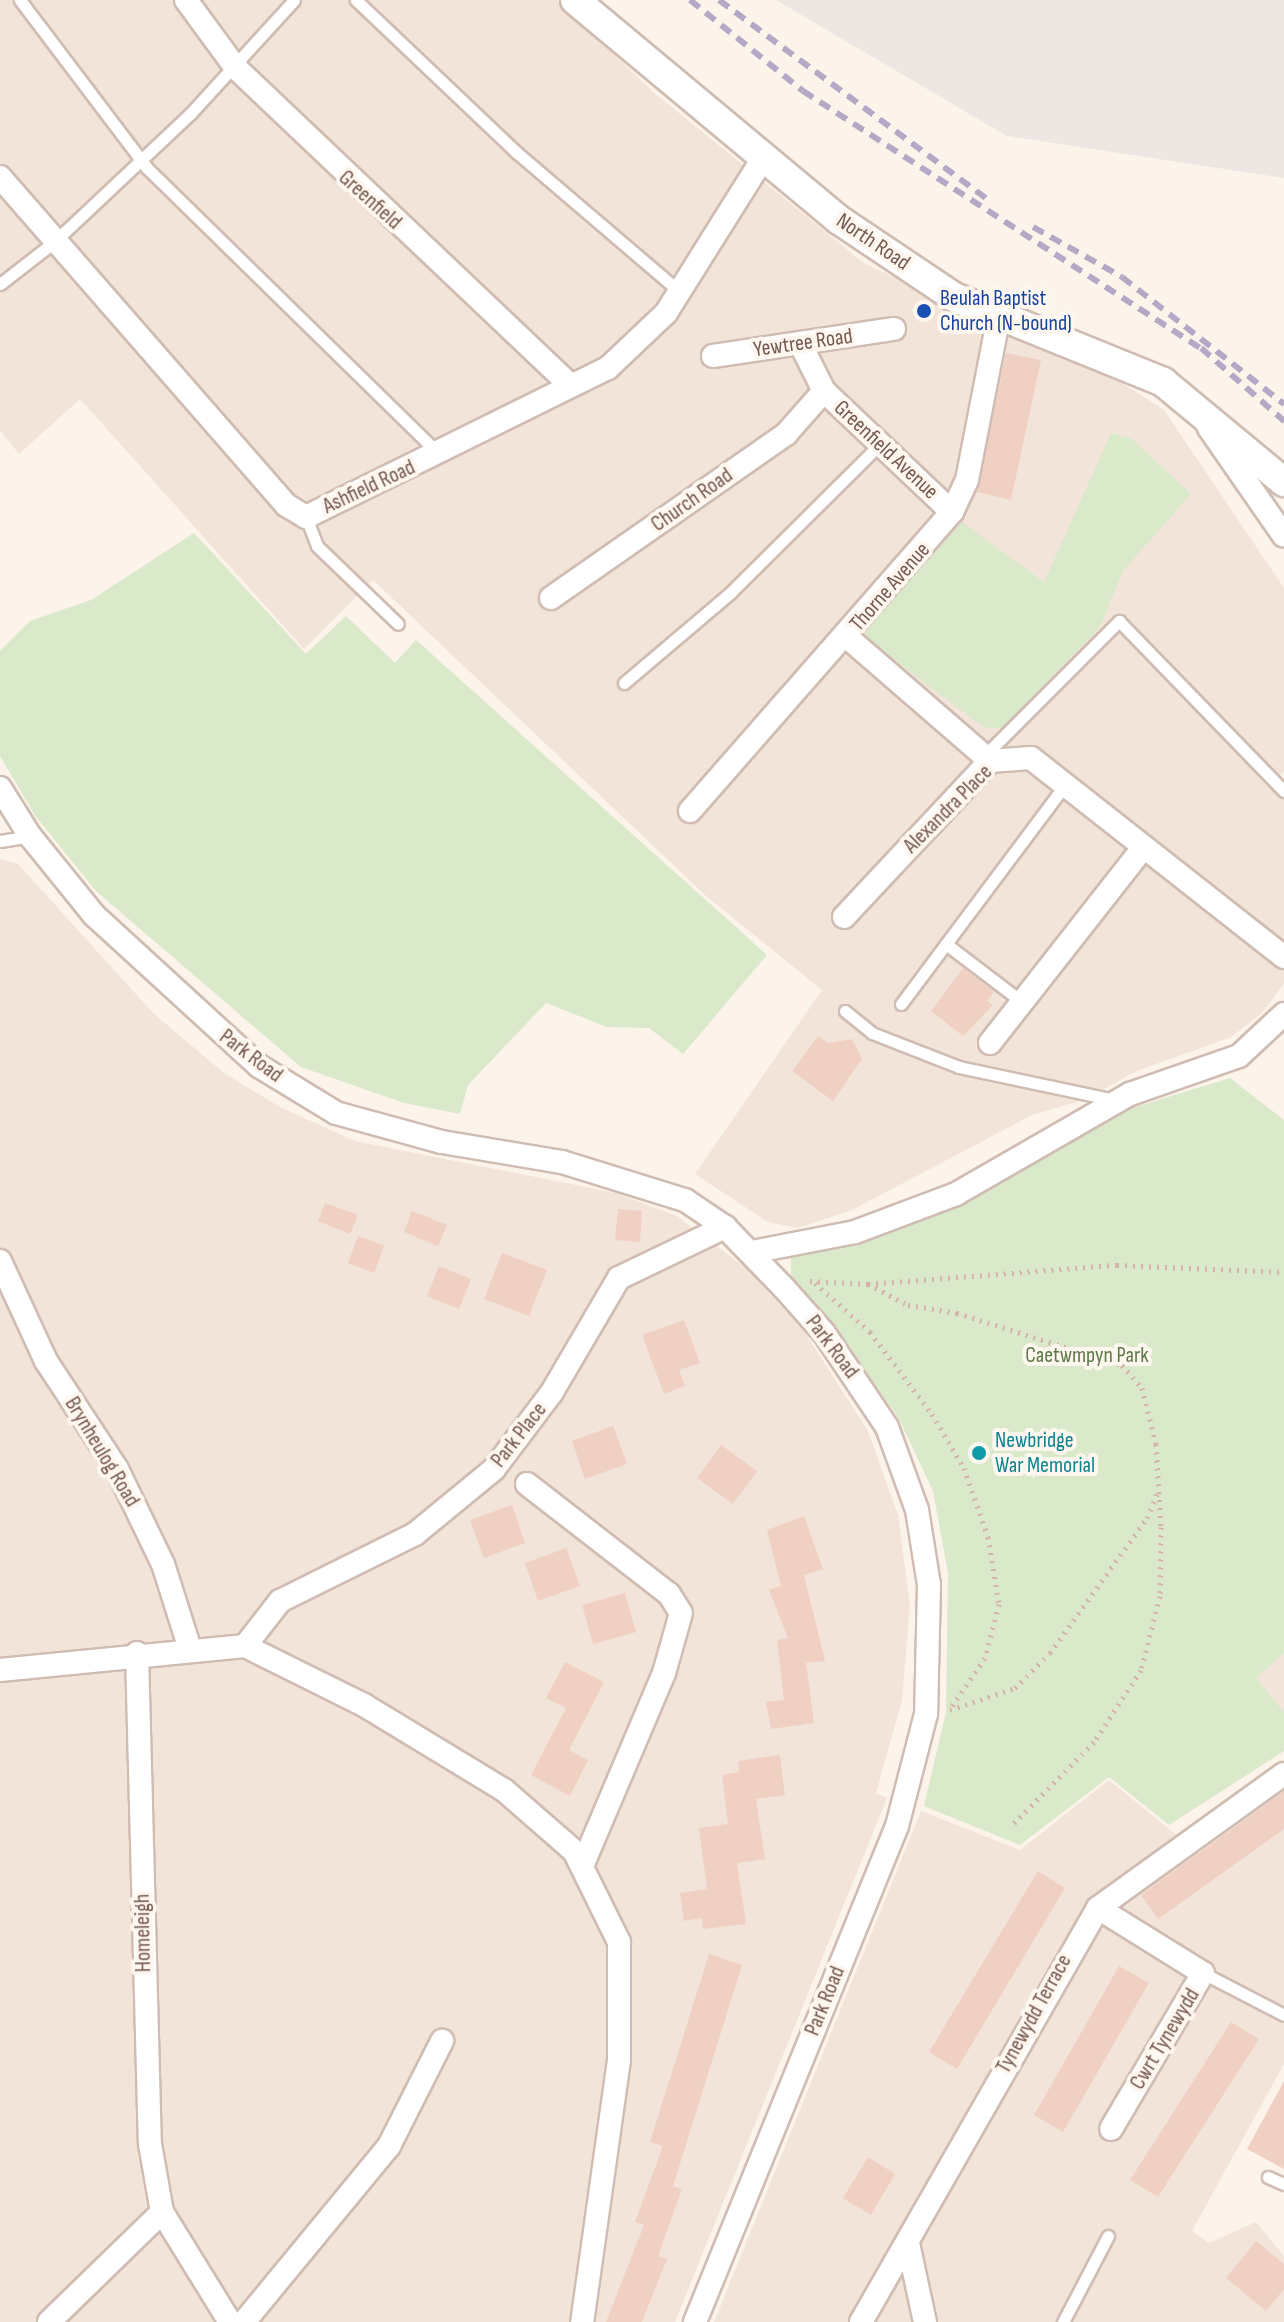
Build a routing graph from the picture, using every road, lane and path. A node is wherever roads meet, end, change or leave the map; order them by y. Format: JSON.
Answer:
{"nodes":[{"id":1,"x":20,"y":0,"type":"edge"},
{"id":2,"x":186,"y":0,"type":"edge"},
{"id":3,"x":294,"y":0,"type":"edge"},
{"id":4,"x":356,"y":0,"type":"edge"},
{"id":5,"x":575,"y":0,"type":"edge"},
{"id":6,"x":236,"y":68,"type":"junction"},
{"id":7,"x":141,"y":160,"type":"junction"},
{"id":8,"x":762,"y":160,"type":"junction"},
{"id":9,"x":0,"y":177,"type":"edge"},
{"id":10,"x":54,"y":242,"type":"junction"},
{"id":11,"x":0,"y":284,"type":"edge"},
{"id":12,"x":679,"y":291,"type":"junction"},
{"id":13,"x":999,"y":316,"type":"junction"},
{"id":14,"x":894,"y":329,"type":"dead end"},
{"id":15,"x":800,"y":343,"type":"junction"},
{"id":16,"x":713,"y":356,"type":"dead end"},
{"id":17,"x":570,"y":385,"type":"junction"},
{"id":18,"x":824,"y":391,"type":"junction"},
{"id":19,"x":1192,"y":404,"type":"junction"},
{"id":20,"x":879,"y":445,"type":"junction"},
{"id":21,"x":439,"y":454,"type":"junction"},
{"id":22,"x":1284,"y":482,"type":"edge"},
{"id":23,"x":952,"y":512,"type":"junction"},
{"id":24,"x":306,"y":517,"type":"junction"},
{"id":25,"x":1284,"y":536,"type":"edge"},
{"id":26,"x":551,"y":598,"type":"dead end"},
{"id":27,"x":398,"y":624,"type":"dead end"},
{"id":28,"x":847,"y":637,"type":"junction"},
{"id":29,"x":624,"y":683,"type":"dead end"},
{"id":30,"x":988,"y":758,"type":"junction"},
{"id":31,"x":1065,"y":785,"type":"junction"},
{"id":32,"x":0,"y":788,"type":"edge"},
{"id":33,"x":1284,"y":791,"type":"edge"},
{"id":34,"x":690,"y":811,"type":"dead end"},
{"id":35,"x":30,"y":836,"type":"junction"},
{"id":36,"x":0,"y":841,"type":"edge"},
{"id":37,"x":1143,"y":848,"type":"junction"},
{"id":38,"x":844,"y":917,"type":"dead end"},
{"id":39,"x":946,"y":944,"type":"junction"},
{"id":40,"x":1284,"y":957,"type":"edge"},
{"id":41,"x":1022,"y":1002,"type":"junction"},
{"id":42,"x":901,"y":1004,"type":"dead end"},
{"id":43,"x":845,"y":1011,"type":"dead end"},
{"id":44,"x":1284,"y":1014,"type":"edge"},
{"id":45,"x":990,"y":1043,"type":"dead end"},
{"id":46,"x":1118,"y":1101,"type":"junction"},
{"id":47,"x":725,"y":1227,"type":"junction"},
{"id":48,"x":752,"y":1252,"type":"junction"},
{"id":49,"x":0,"y":1261,"type":"edge"},
{"id":50,"x":1284,"y":1272,"type":"edge"},
{"id":51,"x":777,"y":1280,"type":"junction"},
{"id":52,"x":813,"y":1281,"type":"junction"},
{"id":53,"x":868,"y":1284,"type":"junction"},
{"id":54,"x":527,"y":1484,"type":"dead end"},
{"id":55,"x":1159,"y":1491,"type":"junction"},
{"id":56,"x":245,"y":1646,"type":"junction"},
{"id":57,"x":190,"y":1649,"type":"junction"},
{"id":58,"x":137,"y":1653,"type":"junction"},
{"id":59,"x":0,"y":1670,"type":"edge"},
{"id":60,"x":950,"y":1710,"type":"junction"},
{"id":61,"x":926,"y":1714,"type":"junction"},
{"id":62,"x":1284,"y":1774,"type":"edge"},
{"id":63,"x":1013,"y":1824,"type":"dead end"},
{"id":64,"x":583,"y":1864,"type":"junction"},
{"id":65,"x":1098,"y":1908,"type":"junction"},
{"id":66,"x":1203,"y":1973,"type":"junction"},
{"id":67,"x":1284,"y":2015,"type":"edge"},
{"id":68,"x":442,"y":2041,"type":"dead end"},
{"id":69,"x":1111,"y":2129,"type":"dead end"},
{"id":70,"x":1268,"y":2177,"type":"dead end"},
{"id":71,"x":1284,"y":2184,"type":"edge"},
{"id":72,"x":162,"y":2212,"type":"junction"},
{"id":73,"x":1108,"y":2236,"type":"dead end"},
{"id":74,"x":908,"y":2243,"type":"junction"},
{"id":75,"x":49,"y":2322,"type":"edge"},
{"id":76,"x":230,"y":2322,"type":"edge"},
{"id":77,"x":244,"y":2322,"type":"edge"},
{"id":78,"x":582,"y":2322,"type":"edge"},
{"id":79,"x":695,"y":2322,"type":"edge"},
{"id":80,"x":861,"y":2322,"type":"edge"},
{"id":81,"x":925,"y":2322,"type":"edge"},
{"id":82,"x":1063,"y":2322,"type":"edge"}],
"edges":[{"from":1,"to":7,"type":"lane"},
{"from":2,"to":6,"type":"street","name":"Greenfield"},
{"from":3,"to":6,"type":"lane"},
{"from":4,"to":12,"type":"lane"},
{"from":5,"to":8,"type":"street","name":"North Road"},
{"from":6,"to":7,"type":"lane"},
{"from":6,"to":17,"type":"street","name":"Greenfield"},
{"from":7,"to":10,"type":"lane"},
{"from":7,"to":21,"type":"lane"},
{"from":8,"to":12,"type":"street","name":"Ashfield Road"},
{"from":8,"to":13,"type":"street","name":"North Road"},
{"from":9,"to":10,"type":"street","name":"Ashfield Road"},
{"from":10,"to":11,"type":"lane"},
{"from":10,"to":24,"type":"street","name":"Ashfield Road"},
{"from":12,"to":17,"type":"street","name":"Ashfield Road"},
{"from":13,"to":19,"type":"street","name":"North Road"},
{"from":13,"to":23,"type":"street","name":"Thorne Avenue"},
{"from":14,"to":15,"type":"street","name":"Yewtree Road"},
{"from":15,"to":16,"type":"street","name":"Yewtree Road"},
{"from":15,"to":18,"type":"street","name":"Greenfield Avenue"},
{"from":17,"to":21,"type":"street","name":"Ashfield Road"},
{"from":18,"to":20,"type":"street","name":"Greenfield Avenue"},
{"from":18,"to":26,"type":"street","name":"Church Road"},
{"from":19,"to":22,"type":"street","name":"North Road"},
{"from":19,"to":25,"type":"street"},
{"from":20,"to":23,"type":"street","name":"Greenfield Avenue"},
{"from":20,"to":29,"type":"lane"},
{"from":21,"to":24,"type":"street","name":"Ashfield Road"},
{"from":23,"to":28,"type":"street","name":"Thorne Avenue"},
{"from":24,"to":27,"type":"lane"},
{"from":28,"to":30,"type":"street"},
{"from":28,"to":34,"type":"street","name":"Thorne Avenue"},
{"from":30,"to":31,"type":"street","name":"Alexandra Place"},
{"from":30,"to":33,"type":"lane"},
{"from":30,"to":38,"type":"street","name":"Alexandra Place"},
{"from":31,"to":37,"type":"street","name":"Alexandra Place"},
{"from":31,"to":39,"type":"lane"},
{"from":32,"to":35,"type":"street","name":"Park Road"},
{"from":35,"to":36,"type":"lane"},
{"from":35,"to":47,"type":"street","name":"Park Road"},
{"from":37,"to":40,"type":"street","name":"Alexandra Place"},
{"from":37,"to":41,"type":"street"},
{"from":39,"to":41,"type":"lane"},
{"from":39,"to":42,"type":"lane"},
{"from":41,"to":45,"type":"street"},
{"from":43,"to":46,"type":"lane"},
{"from":44,"to":46,"type":"street"},
{"from":46,"to":48,"type":"street"},
{"from":47,"to":48,"type":"street","name":"Park Road"},
{"from":47,"to":56,"type":"street","name":"Park Place"},
{"from":48,"to":51,"type":"street","name":"Park Road"},
{"from":49,"to":57,"type":"street","name":"Brynheulog Road"},
{"from":50,"to":53,"type":"path"},
{"from":51,"to":52,"type":"path"},
{"from":51,"to":61,"type":"street","name":"Park Road"},
{"from":52,"to":53,"type":"path"},
{"from":52,"to":60,"type":"path"},
{"from":53,"to":55,"type":"path"},
{"from":54,"to":64,"type":"street","name":"Park Place"},
{"from":55,"to":60,"type":"path"},
{"from":55,"to":63,"type":"path"},
{"from":56,"to":57,"type":"street"},
{"from":56,"to":64,"type":"street"},
{"from":57,"to":58,"type":"street"},
{"from":58,"to":59,"type":"street"},
{"from":58,"to":72,"type":"street","name":"Homeleigh"},
{"from":60,"to":61,"type":"path"},
{"from":61,"to":79,"type":"street","name":"Park Road"},
{"from":62,"to":65,"type":"street","name":"Tynewydd Terrace"},
{"from":64,"to":78,"type":"street"},
{"from":65,"to":66,"type":"street","name":"Cwrt Tynewydd"},
{"from":65,"to":74,"type":"street","name":"Tynewydd Terrace"},
{"from":66,"to":67,"type":"lane"},
{"from":66,"to":69,"type":"street","name":"Cwrt Tynewydd"},
{"from":68,"to":77,"type":"street"},
{"from":70,"to":71,"type":"lane"},
{"from":72,"to":75,"type":"street"},
{"from":72,"to":76,"type":"street","name":"Homeleigh"},
{"from":73,"to":82,"type":"lane"},
{"from":74,"to":80,"type":"street","name":"Tynewydd Terrace"},
{"from":74,"to":81,"type":"street"}]}
